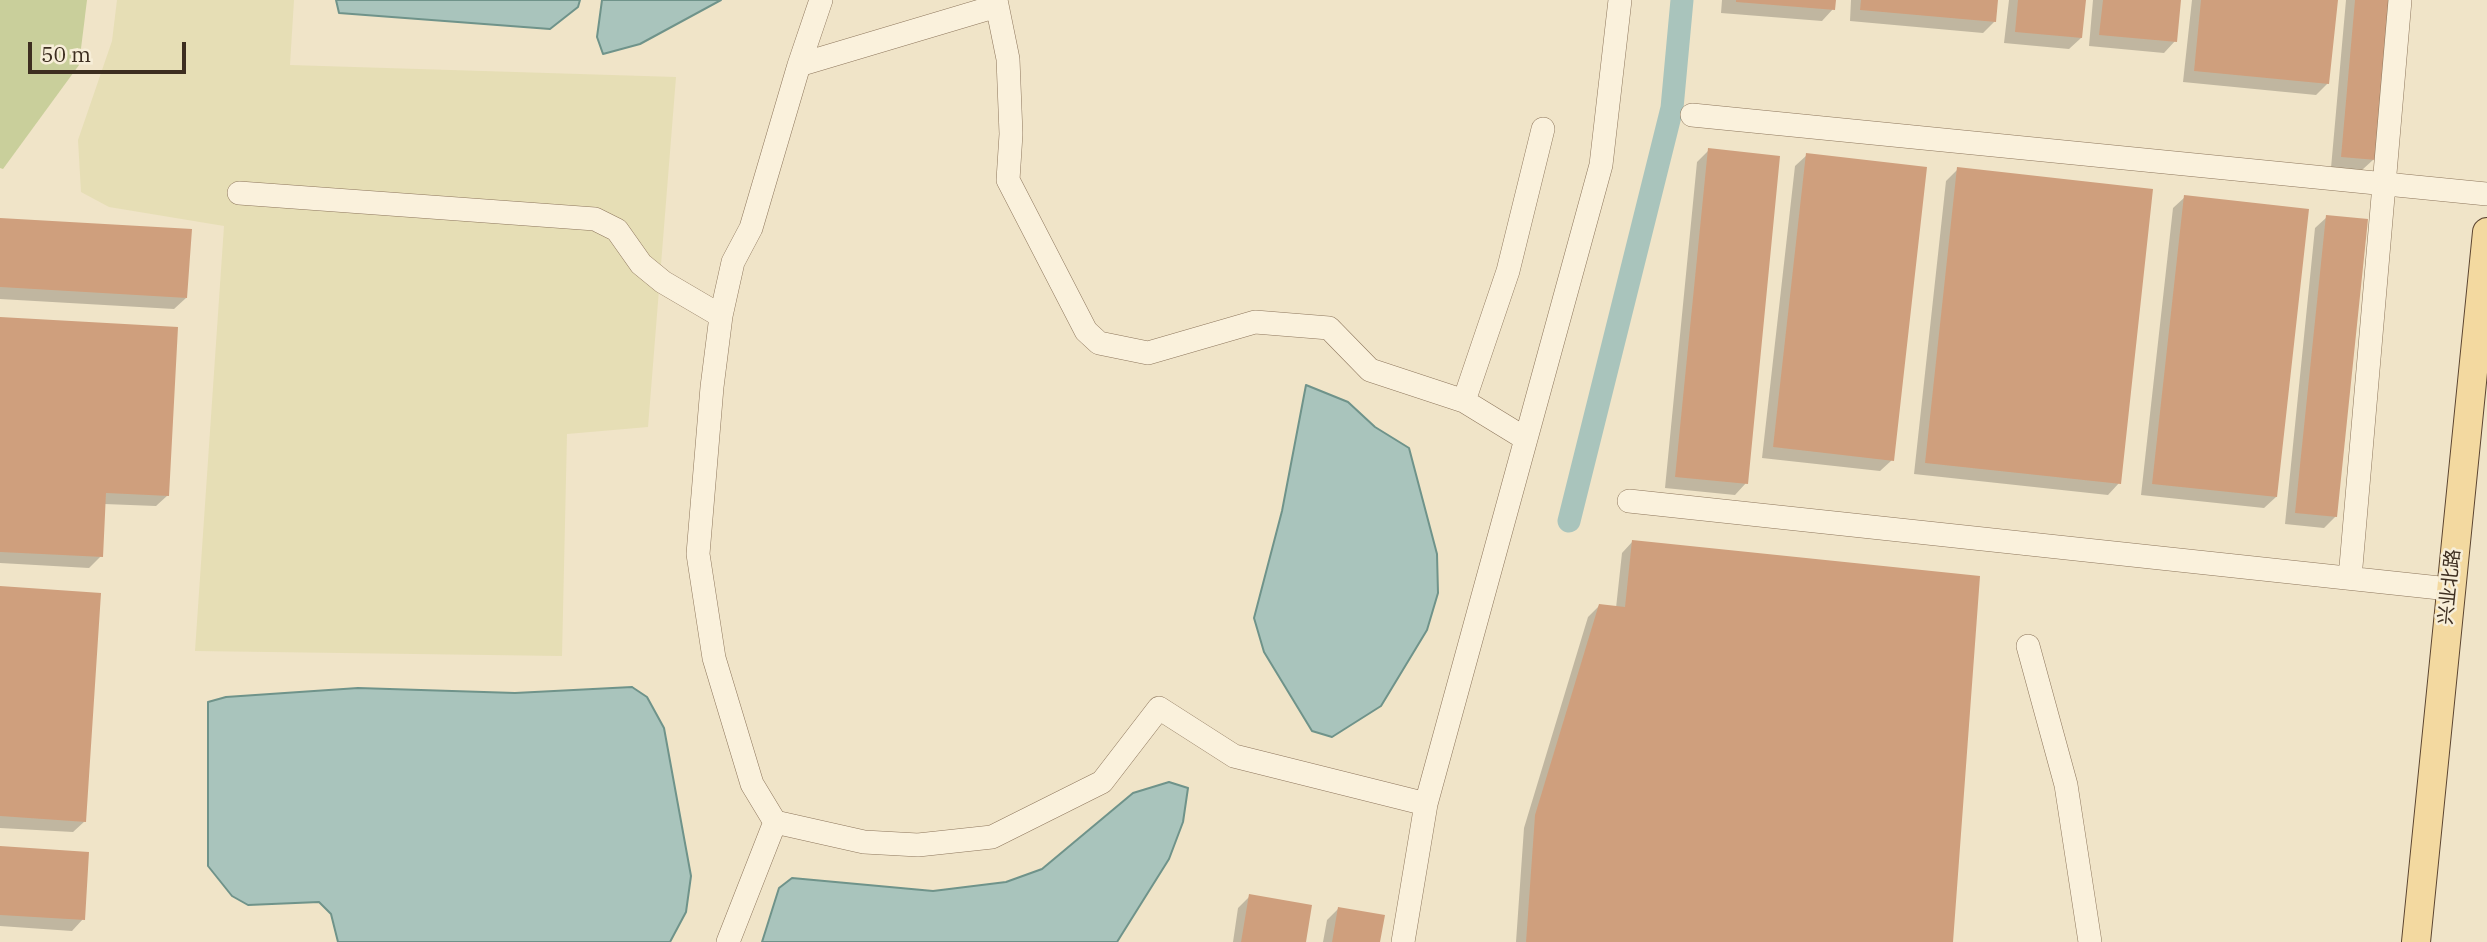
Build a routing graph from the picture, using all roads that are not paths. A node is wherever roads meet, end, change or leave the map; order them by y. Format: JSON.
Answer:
{"nodes":[{"id":1,"x":821,"y":0,"type":"edge"},
{"id":2,"x":1620,"y":0,"type":"edge"},
{"id":3,"x":2400,"y":0,"type":"edge"},
{"id":4,"x":997,"y":3,"type":"edge"},
{"id":5,"x":799,"y":65,"type":"junction"},
{"id":6,"x":1692,"y":114,"type":"dead end"},
{"id":7,"x":1543,"y":129,"type":"dead end"},
{"id":8,"x":2385,"y":184,"type":"junction"},
{"id":9,"x":239,"y":193,"type":"dead end"},
{"id":10,"x":2487,"y":194,"type":"edge"},
{"id":11,"x":2487,"y":232,"type":"edge"},
{"id":12,"x":721,"y":316,"type":"junction"},
{"id":13,"x":1464,"y":401,"type":"junction"},
{"id":14,"x":1526,"y":439,"type":"junction"},
{"id":15,"x":1629,"y":501,"type":"dead end"},
{"id":16,"x":2350,"y":578,"type":"junction"},
{"id":17,"x":2449,"y":589,"type":"junction"},
{"id":18,"x":2028,"y":646,"type":"dead end"},
{"id":19,"x":1426,"y":804,"type":"junction"},
{"id":20,"x":775,"y":822,"type":"junction"},
{"id":21,"x":728,"y":942,"type":"edge"},
{"id":22,"x":1403,"y":942,"type":"edge"},
{"id":23,"x":2090,"y":942,"type":"edge"},
{"id":24,"x":2416,"y":942,"type":"edge"}],
"edges":[{"from":1,"to":5,"type":"street"},
{"from":2,"to":14,"type":"street"},
{"from":3,"to":8,"type":"street"},
{"from":4,"to":5,"type":"street"},
{"from":4,"to":13,"type":"street"},
{"from":5,"to":12,"type":"street"},
{"from":6,"to":8,"type":"street"},
{"from":7,"to":13,"type":"street"},
{"from":8,"to":10,"type":"street"},
{"from":8,"to":16,"type":"street"},
{"from":9,"to":12,"type":"street"},
{"from":11,"to":17,"type":"main road","name":"兴业北路"},
{"from":12,"to":20,"type":"street"},
{"from":13,"to":14,"type":"street"},
{"from":14,"to":19,"type":"street"},
{"from":15,"to":16,"type":"street"},
{"from":16,"to":17,"type":"street"},
{"from":17,"to":24,"type":"main road","name":"兴业北路"},
{"from":18,"to":23,"type":"street"},
{"from":19,"to":20,"type":"street"},
{"from":19,"to":22,"type":"street"},
{"from":20,"to":21,"type":"street"}]}
